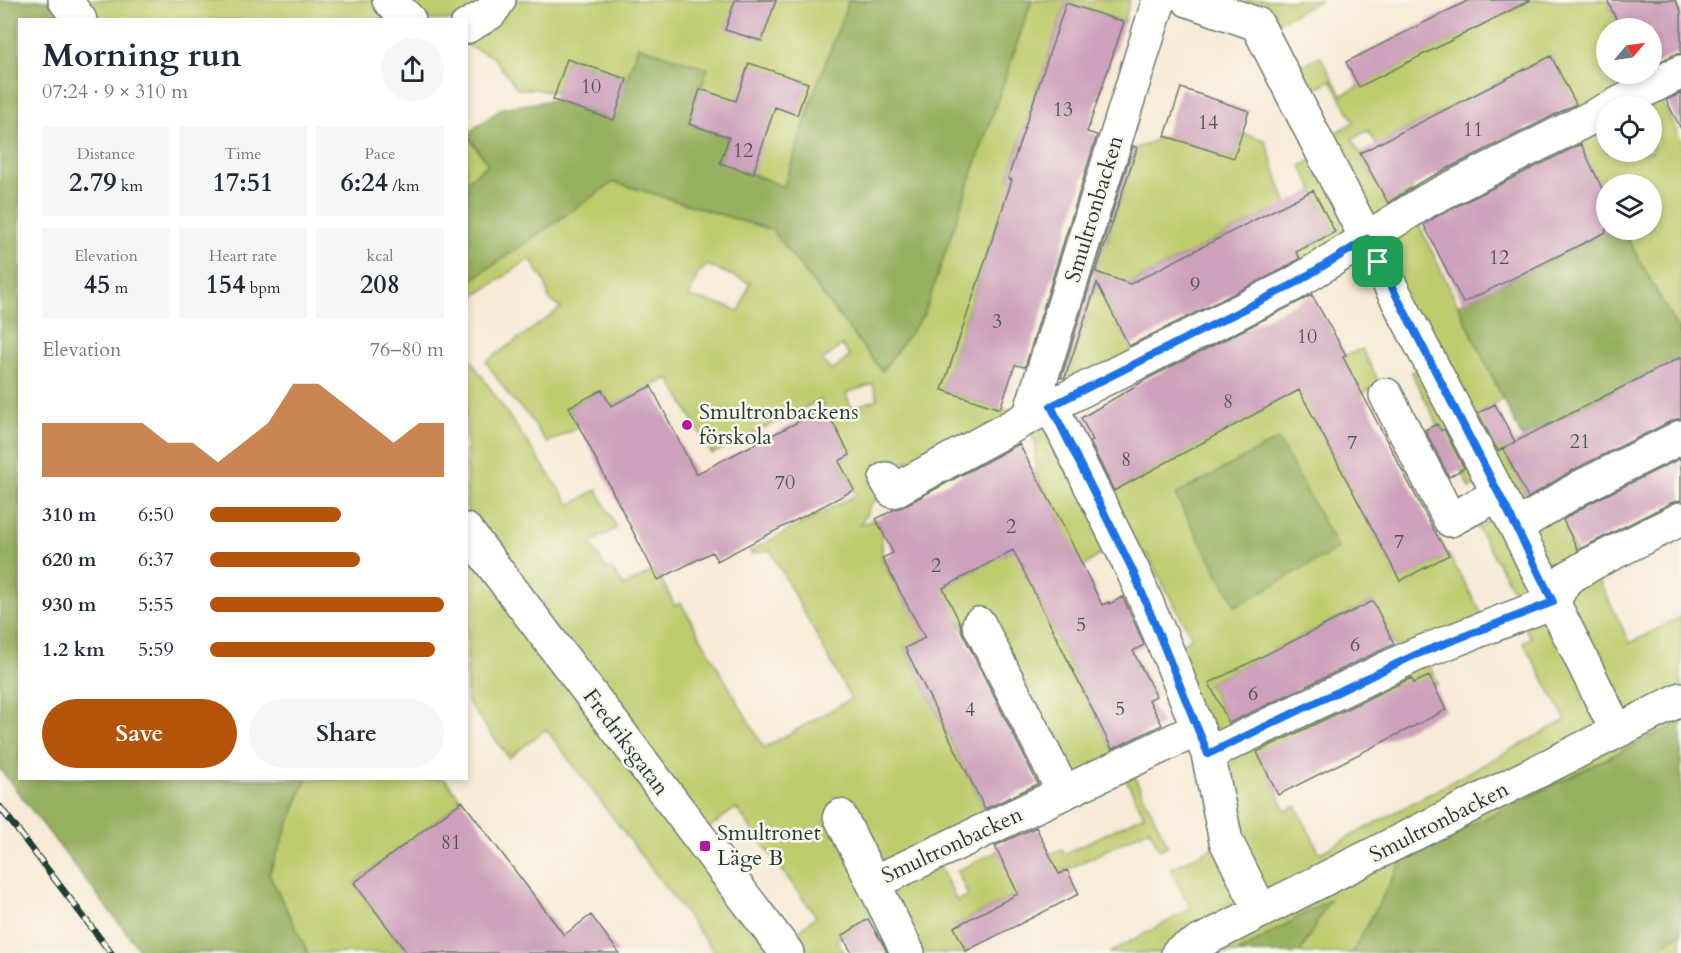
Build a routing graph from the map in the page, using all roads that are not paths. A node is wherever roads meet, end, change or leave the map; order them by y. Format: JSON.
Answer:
{"nodes":[{"id":1,"x":65,"y":0,"type":"edge"},
{"id":2,"x":389,"y":0,"type":"edge"},
{"id":3,"x":499,"y":0,"type":"edge"},
{"id":4,"x":1160,"y":0,"type":"edge"},
{"id":5,"x":1188,"y":0,"type":"edge"},
{"id":6,"x":78,"y":18,"type":"edge"},
{"id":7,"x":407,"y":18,"type":"edge"},
{"id":8,"x":468,"y":26,"type":"edge"},
{"id":9,"x":1681,"y":72,"type":"edge"},
{"id":10,"x":1634,"y":96,"type":"edge"},
{"id":11,"x":1596,"y":115,"type":"edge"},
{"id":12,"x":1367,"y":239,"type":"junction"},
{"id":13,"x":1386,"y":395,"type":"dead end"},
{"id":14,"x":1040,"y":411,"type":"junction"},
{"id":15,"x":1681,"y":436,"type":"edge"},
{"id":16,"x":886,"y":479,"type":"dead end"},
{"id":17,"x":1499,"y":494,"type":"junction"},
{"id":18,"x":1681,"y":519,"type":"edge"},
{"id":19,"x":1516,"y":527,"type":"junction"},
{"id":20,"x":468,"y":533,"type":"edge"},
{"id":21,"x":1553,"y":602,"type":"junction"},
{"id":22,"x":980,"y":624,"type":"dead end"},
{"id":23,"x":1681,"y":699,"type":"edge"},
{"id":24,"x":1617,"y":731,"type":"junction"},
{"id":25,"x":1203,"y":741,"type":"junction"},
{"id":26,"x":1064,"y":793,"type":"junction"},
{"id":27,"x":840,"y":816,"type":"dead end"},
{"id":28,"x":873,"y":883,"type":"junction"},
{"id":29,"x":1261,"y":911,"type":"junction"},
{"id":30,"x":787,"y":953,"type":"edge"},
{"id":31,"x":908,"y":953,"type":"edge"},
{"id":32,"x":1178,"y":953,"type":"edge"}],
"edges":[{"from":1,"to":6,"type":"street"},
{"from":2,"to":7,"type":"street"},
{"from":3,"to":8,"type":"street"},
{"from":4,"to":14,"type":"street","name":"Smultronbacken"},
{"from":5,"to":12,"type":"street"},
{"from":9,"to":10,"type":"street"},
{"from":11,"to":12,"type":"street"},
{"from":12,"to":14,"type":"street"},
{"from":12,"to":17,"type":"street"},
{"from":13,"to":17,"type":"street"},
{"from":14,"to":16,"type":"street"},
{"from":14,"to":25,"type":"street"},
{"from":15,"to":19,"type":"street"},
{"from":17,"to":19,"type":"street"},
{"from":18,"to":21,"type":"street"},
{"from":19,"to":21,"type":"street"},
{"from":20,"to":30,"type":"street","name":"Fredriksgatan"},
{"from":21,"to":24,"type":"street"},
{"from":21,"to":25,"type":"street","name":"Smultronbacken"},
{"from":22,"to":26,"type":"street"},
{"from":23,"to":24,"type":"street","name":"Smultronbacken"},
{"from":24,"to":29,"type":"street","name":"Smultronbacken"},
{"from":25,"to":26,"type":"street","name":"Smultronbacken"},
{"from":25,"to":29,"type":"street"},
{"from":26,"to":28,"type":"street","name":"Smultronbacken"},
{"from":27,"to":28,"type":"street","name":"Smultronbacken"},
{"from":28,"to":31,"type":"street","name":"Smultronbacken"},
{"from":29,"to":32,"type":"street","name":"Smultronbacken"}]}
